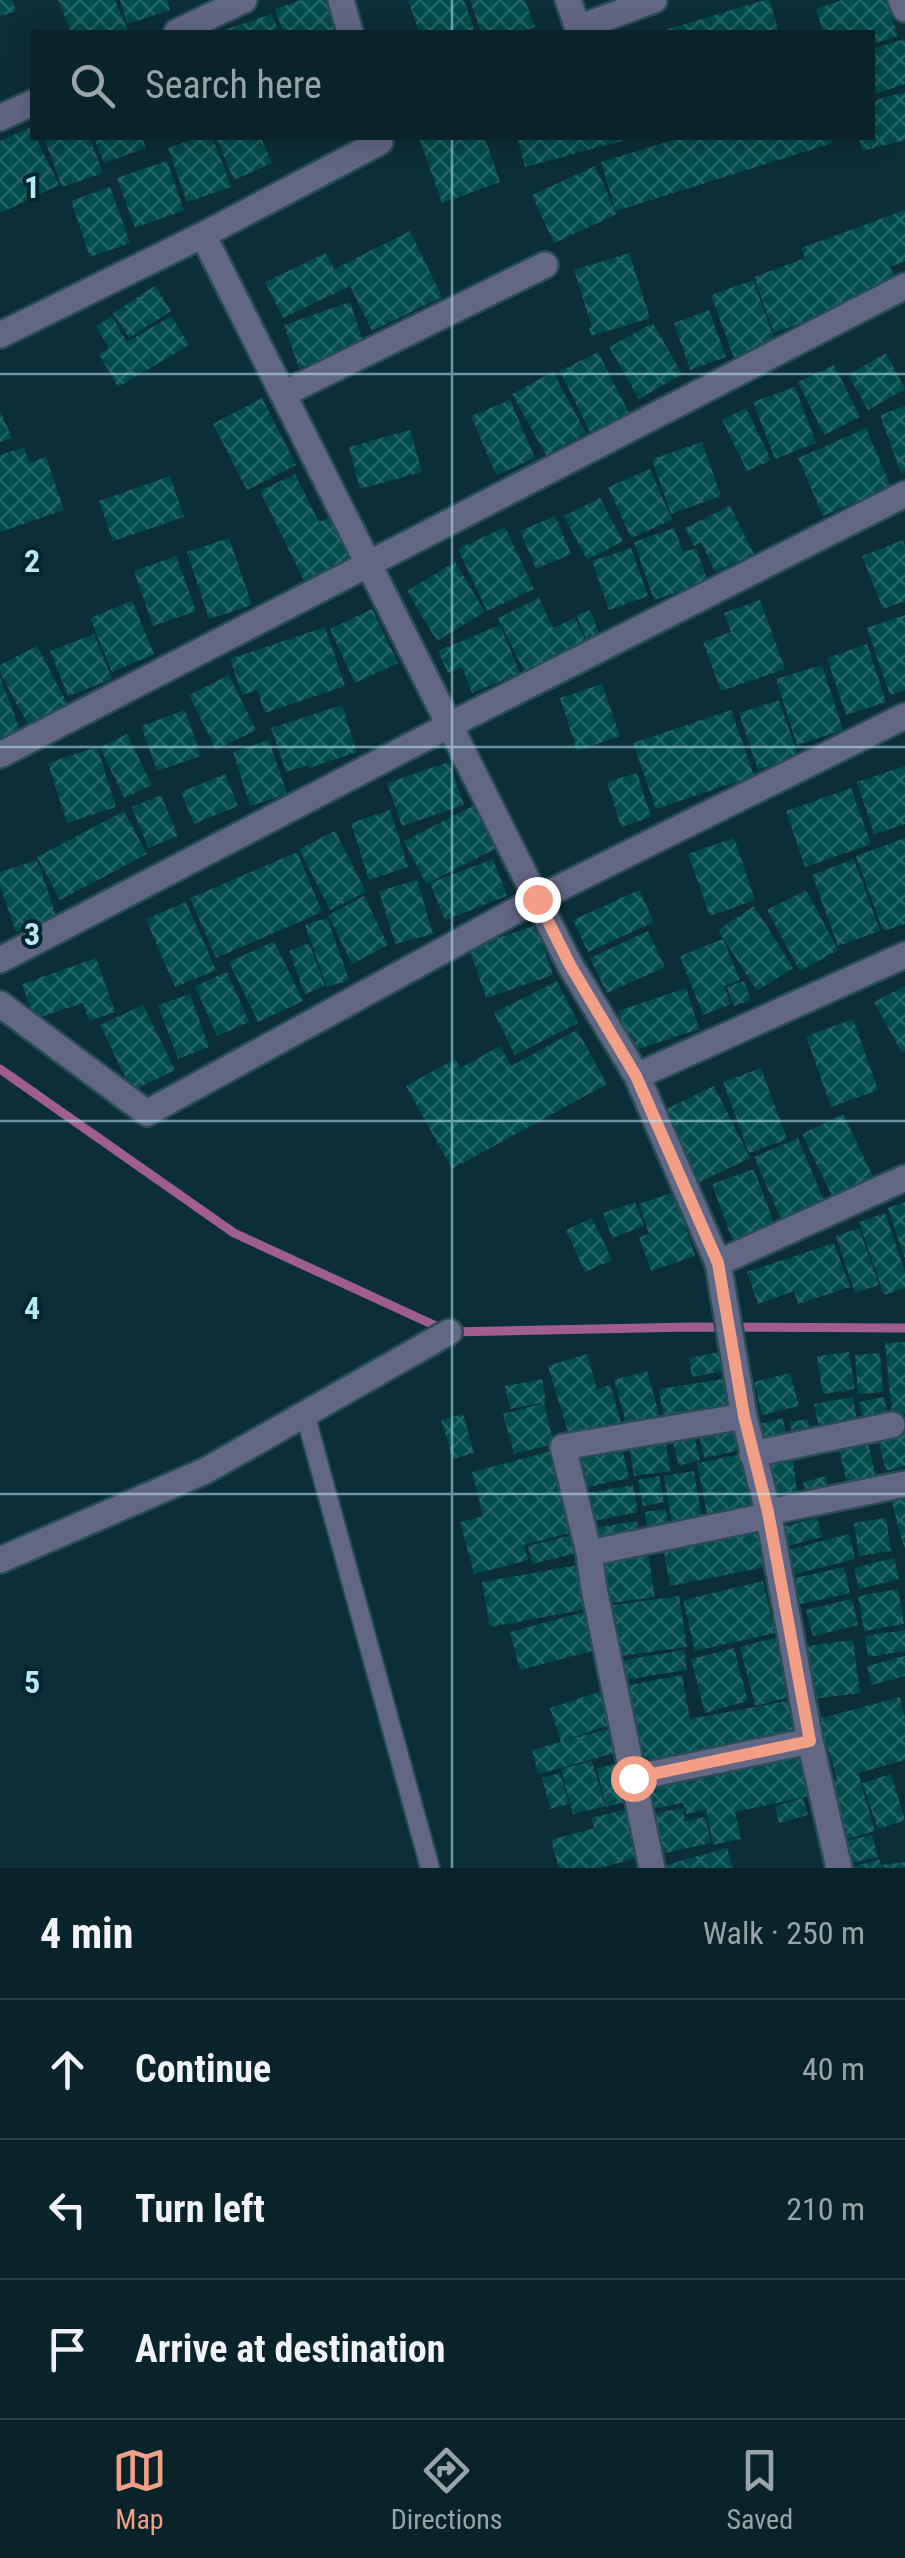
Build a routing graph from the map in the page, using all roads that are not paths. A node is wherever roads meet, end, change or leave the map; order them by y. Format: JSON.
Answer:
{"nodes":[{"id":1,"x":244,"y":0,"type":"edge"},
{"id":2,"x":341,"y":0,"type":"edge"},
{"id":3,"x":568,"y":0,"type":"edge"},
{"id":4,"x":654,"y":0,"type":"edge"},
{"id":5,"x":901,"y":0,"type":"edge"},
{"id":6,"x":905,"y":9,"type":"edge"},
{"id":7,"x":181,"y":30,"type":"edge"},
{"id":8,"x":349,"y":30,"type":"edge"},
{"id":9,"x":572,"y":30,"type":"edge"},
{"id":10,"x":30,"y":103,"type":"edge"},
{"id":11,"x":0,"y":118,"type":"edge"},
{"id":12,"x":380,"y":140,"type":"edge"},
{"id":13,"x":203,"y":235,"type":"junction"},
{"id":14,"x":545,"y":264,"type":"dead end"},
{"id":15,"x":905,"y":286,"type":"edge"},
{"id":16,"x":0,"y":335,"type":"edge"},
{"id":17,"x":284,"y":394,"type":"junction"},
{"id":18,"x":905,"y":494,"type":"edge"},
{"id":19,"x":369,"y":564,"type":"junction"},
{"id":20,"x":905,"y":716,"type":"edge"},
{"id":21,"x":450,"y":726,"type":"junction"},
{"id":22,"x":0,"y":755,"type":"edge"},
{"id":23,"x":537,"y":899,"type":"junction"},
{"id":24,"x":905,"y":955,"type":"edge"},
{"id":25,"x":0,"y":960,"type":"edge"},
{"id":26,"x":0,"y":1004,"type":"edge"},
{"id":27,"x":636,"y":1076,"type":"junction"},
{"id":28,"x":905,"y":1178,"type":"edge"},
{"id":29,"x":718,"y":1263,"type":"junction"},
{"id":30,"x":449,"y":1332,"type":"dead end"},
{"id":31,"x":305,"y":1414,"type":"junction"},
{"id":32,"x":744,"y":1416,"type":"junction"},
{"id":33,"x":892,"y":1426,"type":"dead end"},
{"id":34,"x":752,"y":1454,"type":"junction"},
{"id":35,"x":905,"y":1484,"type":"edge"},
{"id":36,"x":767,"y":1514,"type":"junction"},
{"id":37,"x":589,"y":1553,"type":"junction"},
{"id":38,"x":0,"y":1560,"type":"edge"},
{"id":39,"x":810,"y":1741,"type":"junction"},
{"id":40,"x":633,"y":1778,"type":"junction"},
{"id":41,"x":430,"y":1868,"type":"edge"},
{"id":42,"x":652,"y":1868,"type":"edge"},
{"id":43,"x":840,"y":1868,"type":"edge"}],
"edges":[{"from":1,"to":7,"type":"street"},
{"from":2,"to":8,"type":"street"},
{"from":3,"to":9,"type":"street"},
{"from":4,"to":9,"type":"street"},
{"from":5,"to":6,"type":"street"},
{"from":10,"to":11,"type":"street"},
{"from":12,"to":13,"type":"street"},
{"from":13,"to":16,"type":"street"},
{"from":13,"to":17,"type":"street"},
{"from":14,"to":17,"type":"street"},
{"from":15,"to":19,"type":"street"},
{"from":17,"to":19,"type":"street"},
{"from":18,"to":21,"type":"street"},
{"from":19,"to":21,"type":"street"},
{"from":19,"to":22,"type":"street"},
{"from":20,"to":23,"type":"street"},
{"from":21,"to":23,"type":"street"},
{"from":21,"to":25,"type":"street"},
{"from":23,"to":26,"type":"street"},
{"from":23,"to":27,"type":"street"},
{"from":24,"to":27,"type":"street"},
{"from":27,"to":29,"type":"street"},
{"from":28,"to":29,"type":"street"},
{"from":29,"to":32,"type":"street"},
{"from":30,"to":31,"type":"street"},
{"from":31,"to":38,"type":"street"},
{"from":31,"to":41,"type":"lane"},
{"from":32,"to":34,"type":"street"},
{"from":32,"to":37,"type":"street"},
{"from":33,"to":34,"type":"street"},
{"from":34,"to":36,"type":"street"},
{"from":35,"to":36,"type":"street"},
{"from":36,"to":37,"type":"street"},
{"from":36,"to":39,"type":"street"},
{"from":37,"to":40,"type":"street"},
{"from":39,"to":40,"type":"street"},
{"from":39,"to":43,"type":"street"},
{"from":40,"to":42,"type":"street"}]}
